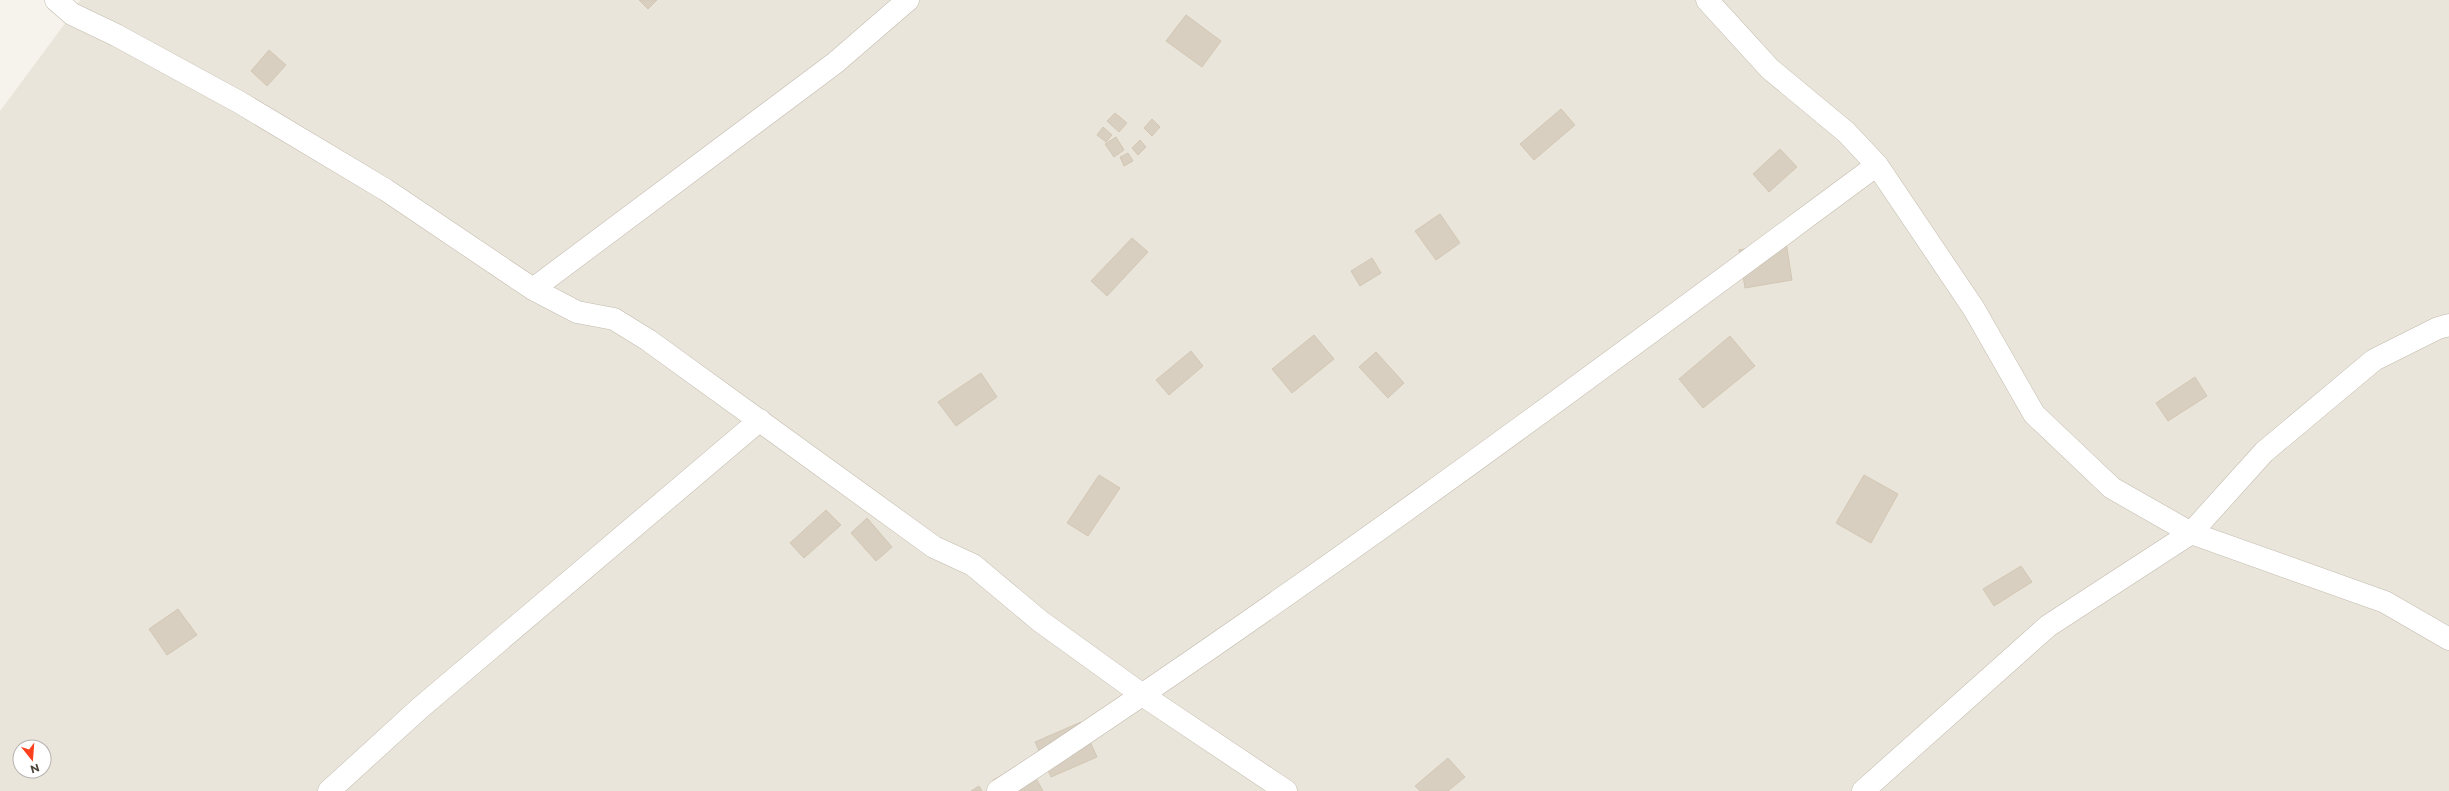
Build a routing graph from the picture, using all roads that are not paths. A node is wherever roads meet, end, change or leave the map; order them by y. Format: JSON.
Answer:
{"nodes":[{"id":1,"x":56,"y":0,"type":"edge"},
{"id":2,"x":908,"y":0,"type":"edge"},
{"id":3,"x":1707,"y":0,"type":"edge"},
{"id":4,"x":1877,"y":165,"type":"junction"},
{"id":5,"x":533,"y":289,"type":"junction"},
{"id":6,"x":2449,"y":325,"type":"edge"},
{"id":7,"x":760,"y":420,"type":"junction"},
{"id":8,"x":2191,"y":534,"type":"junction"},
{"id":9,"x":2449,"y":640,"type":"edge"},
{"id":10,"x":1144,"y":696,"type":"junction"},
{"id":11,"x":329,"y":791,"type":"edge"},
{"id":12,"x":998,"y":791,"type":"edge"},
{"id":13,"x":1286,"y":791,"type":"edge"},
{"id":14,"x":1863,"y":791,"type":"edge"}],
"edges":[{"from":1,"to":5,"type":"street"},
{"from":2,"to":5,"type":"street"},
{"from":3,"to":4,"type":"street"},
{"from":4,"to":8,"type":"street"},
{"from":4,"to":10,"type":"street"},
{"from":5,"to":7,"type":"street"},
{"from":6,"to":8,"type":"street"},
{"from":7,"to":10,"type":"street"},
{"from":7,"to":11,"type":"street"},
{"from":8,"to":9,"type":"street"},
{"from":8,"to":14,"type":"street"},
{"from":10,"to":12,"type":"street"},
{"from":10,"to":13,"type":"street"}]}
